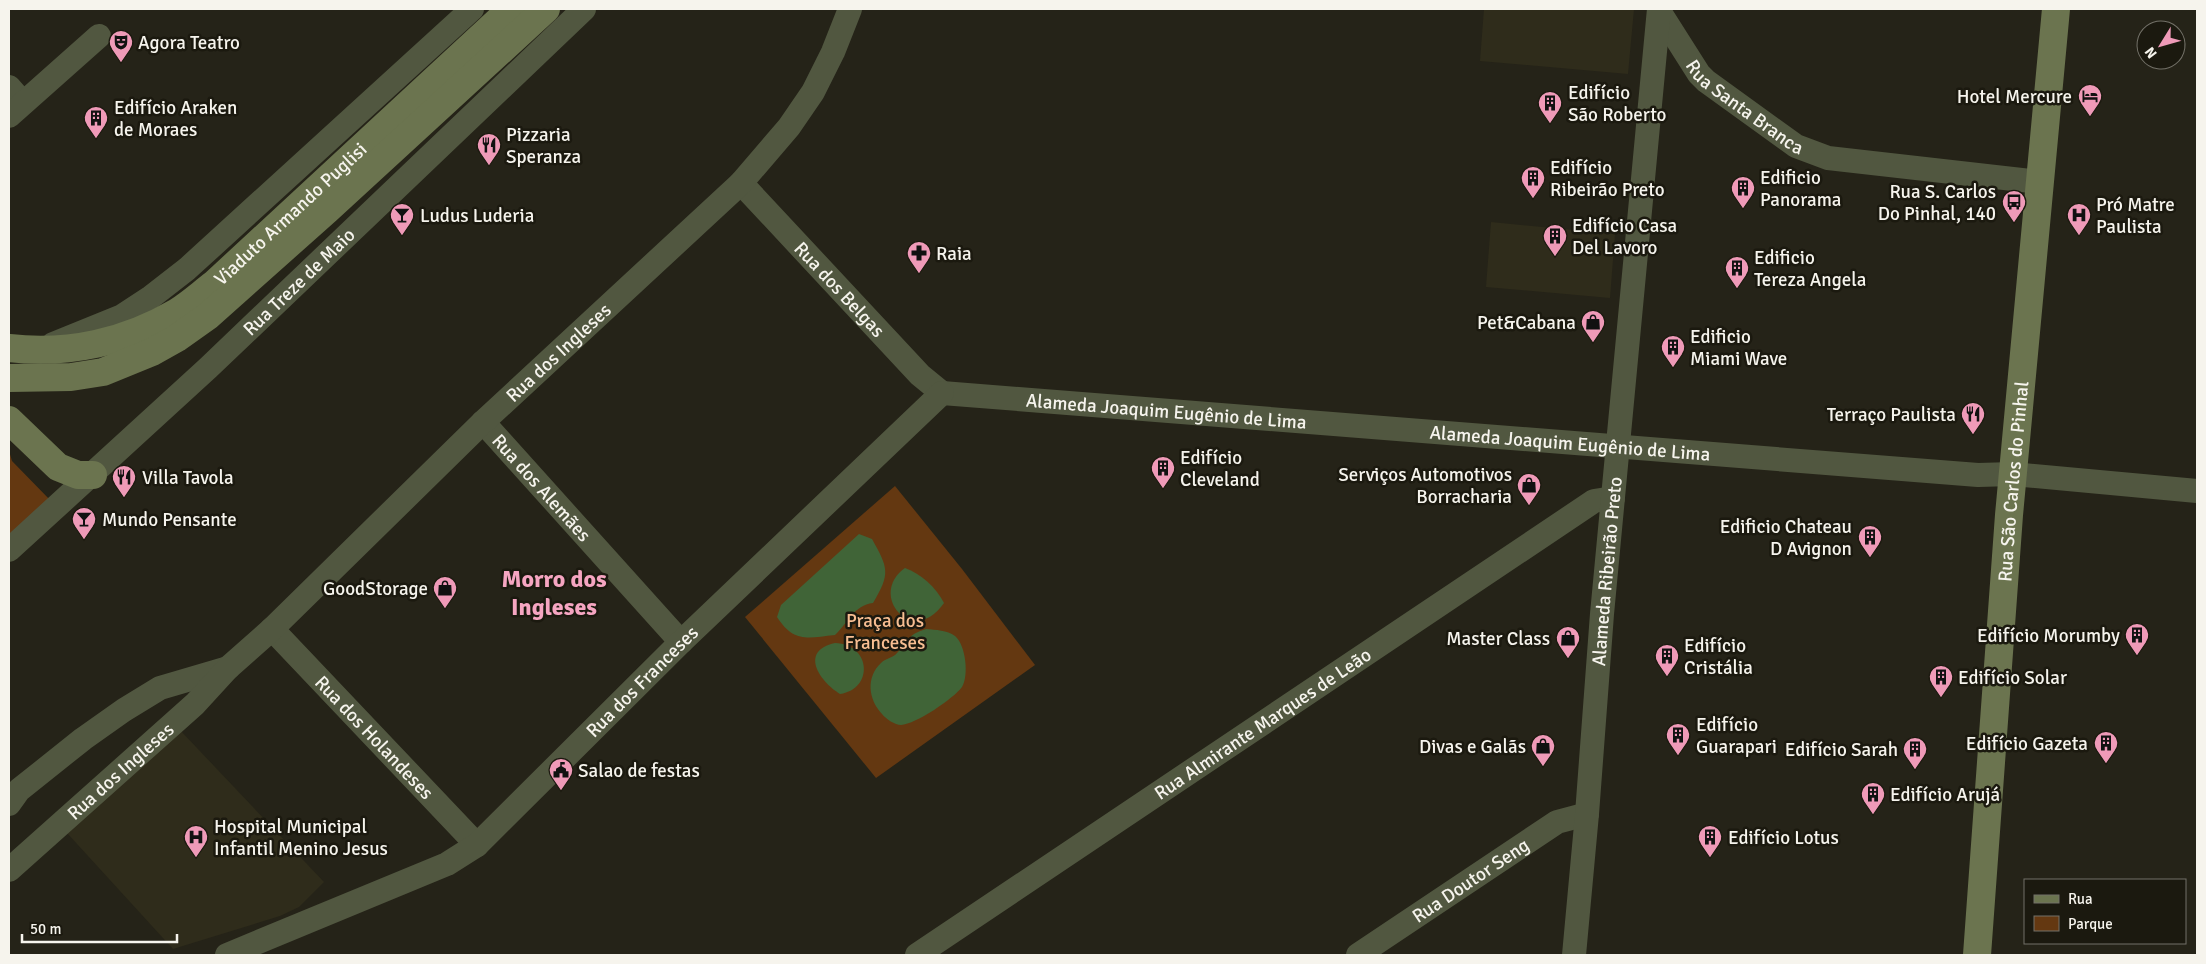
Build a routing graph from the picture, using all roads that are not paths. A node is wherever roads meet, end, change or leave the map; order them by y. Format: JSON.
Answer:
{"nodes":[{"id":1,"x":472,"y":9,"type":"edge"},
{"id":2,"x":511,"y":9,"type":"edge"},
{"id":3,"x":546,"y":9,"type":"edge"},
{"id":4,"x":584,"y":9,"type":"edge"},
{"id":5,"x":850,"y":9,"type":"edge"},
{"id":6,"x":2056,"y":9,"type":"edge"},
{"id":7,"x":1659,"y":10,"type":"edge"},
{"id":8,"x":99,"y":36,"type":"dead end"},
{"id":9,"x":14,"y":102,"type":"edge"},
{"id":10,"x":741,"y":182,"type":"junction"},
{"id":11,"x":2040,"y":182,"type":"junction"},
{"id":12,"x":21,"y":349,"type":"edge"},
{"id":13,"x":9,"y":378,"type":"edge"},
{"id":14,"x":942,"y":394,"type":"junction"},
{"id":15,"x":9,"y":420,"type":"edge"},
{"id":16,"x":483,"y":422,"type":"junction"},
{"id":17,"x":1617,"y":447,"type":"junction"},
{"id":18,"x":2013,"y":474,"type":"junction"},
{"id":19,"x":94,"y":475,"type":"junction"},
{"id":20,"x":2197,"y":492,"type":"edge"},
{"id":21,"x":1612,"y":498,"type":"junction"},
{"id":22,"x":9,"y":550,"type":"edge"},
{"id":23,"x":272,"y":629,"type":"junction"},
{"id":24,"x":681,"y":642,"type":"junction"},
{"id":25,"x":228,"y":668,"type":"junction"},
{"id":26,"x":9,"y":804,"type":"edge"},
{"id":27,"x":1587,"y":814,"type":"junction"},
{"id":28,"x":477,"y":845,"type":"junction"},
{"id":29,"x":9,"y":870,"type":"edge"},
{"id":30,"x":273,"y":948,"type":"edge"},
{"id":31,"x":227,"y":955,"type":"edge"},
{"id":32,"x":917,"y":955,"type":"edge"},
{"id":33,"x":1358,"y":955,"type":"edge"},
{"id":34,"x":1574,"y":955,"type":"edge"},
{"id":35,"x":1977,"y":955,"type":"edge"}],
"edges":[{"from":1,"to":12,"type":"street"},
{"from":2,"to":12,"type":"main road","name":"Viaduto Armando Puglisi"},
{"from":3,"to":13,"type":"main road","name":"Viaduto Armando Puglisi"},
{"from":4,"to":19,"type":"street","name":"Rua Treze de Maio"},
{"from":5,"to":10,"type":"street","name":"Rua dos Ingleses"},
{"from":6,"to":11,"type":"main road","name":"Rua São Carlos do Pinhal"},
{"from":7,"to":11,"type":"street","name":"Rua Santa Branca"},
{"from":7,"to":17,"type":"street","name":"Alameda Ribeirão Preto"},
{"from":8,"to":9,"type":"street"},
{"from":10,"to":14,"type":"street","name":"Rua dos Belgas"},
{"from":10,"to":16,"type":"street","name":"Rua dos Ingleses"},
{"from":11,"to":18,"type":"main road","name":"Rua São Carlos do Pinhal"},
{"from":14,"to":17,"type":"street","name":"Alameda Joaquim Eugênio de Lima"},
{"from":14,"to":24,"type":"street","name":"Rua dos Franceses"},
{"from":15,"to":19,"type":"main road"},
{"from":16,"to":23,"type":"street","name":"Rua dos Ingleses"},
{"from":16,"to":24,"type":"street","name":"Rua dos Alemães"},
{"from":17,"to":18,"type":"street","name":"Alameda Joaquim Eugênio de Lima"},
{"from":17,"to":21,"type":"street","name":"Alameda Ribeirão Preto"},
{"from":18,"to":20,"type":"street","name":"Alameda Joaquim Eugênio de Lima"},
{"from":18,"to":35,"type":"main road","name":"Rua São Carlos do Pinhal"},
{"from":19,"to":22,"type":"street","name":"Rua Treze de Maio"},
{"from":21,"to":27,"type":"street","name":"Alameda Ribeirão Preto"},
{"from":21,"to":32,"type":"street","name":"Rua Almirante Marques de Leão"},
{"from":23,"to":25,"type":"street","name":"Rua dos Ingleses"},
{"from":23,"to":28,"type":"street","name":"Rua dos Holandeses"},
{"from":24,"to":28,"type":"street","name":"Rua dos Franceses"},
{"from":25,"to":26,"type":"street","name":"Rua dos Ingleses"},
{"from":25,"to":29,"type":"street","name":"Rua dos Ingleses"},
{"from":27,"to":33,"type":"street","name":"Rua Doutor Seng"},
{"from":27,"to":34,"type":"street","name":"Alameda Ribeirão Preto"},
{"from":28,"to":30,"type":"street","name":"Rua dos Franceses"},
{"from":30,"to":31,"type":"street","name":"Rua dos Franceses"}]}
